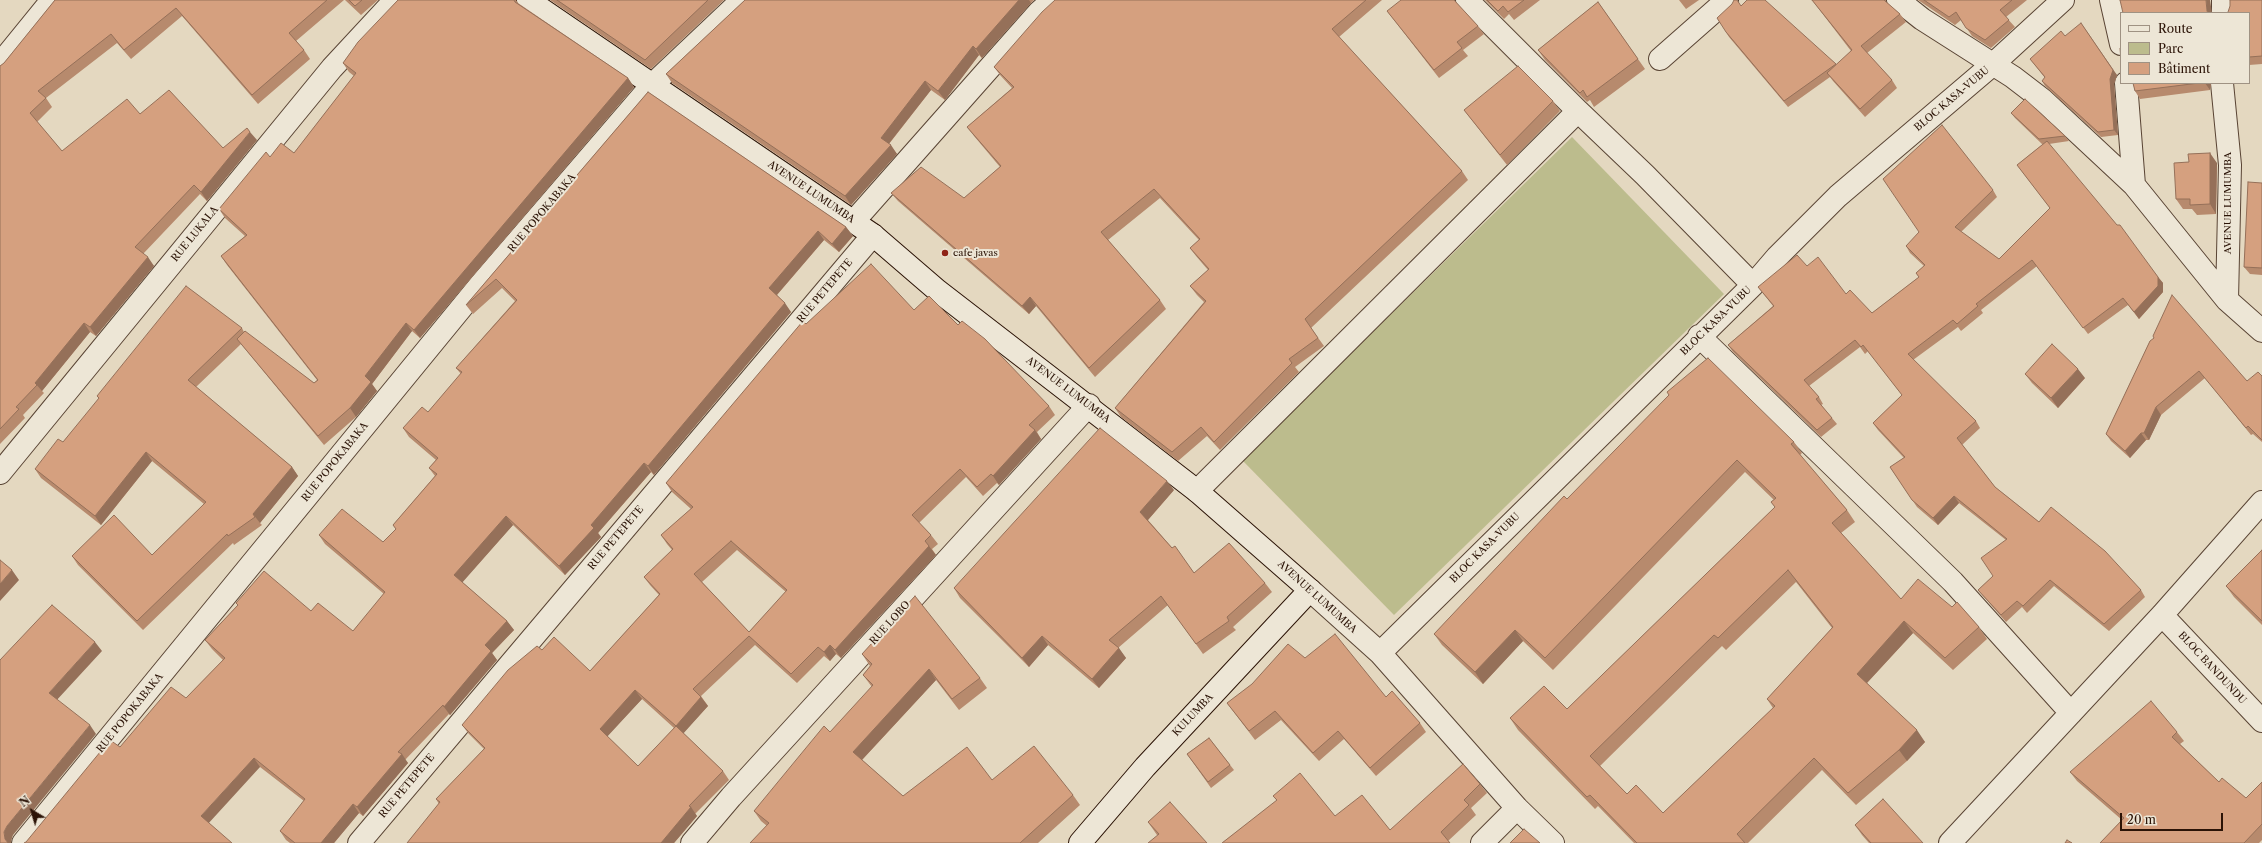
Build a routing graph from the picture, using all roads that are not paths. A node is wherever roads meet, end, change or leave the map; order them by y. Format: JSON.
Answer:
{"nodes":[{"id":1,"x":52,"y":0,"type":"edge"},
{"id":2,"x":395,"y":0,"type":"edge"},
{"id":3,"x":528,"y":0,"type":"edge"},
{"id":4,"x":742,"y":0,"type":"edge"},
{"id":5,"x":1053,"y":0,"type":"edge"},
{"id":6,"x":1467,"y":0,"type":"edge"},
{"id":7,"x":1727,"y":0,"type":"edge"},
{"id":8,"x":1898,"y":0,"type":"edge"},
{"id":9,"x":2062,"y":0,"type":"edge"},
{"id":10,"x":2111,"y":0,"type":"edge"},
{"id":11,"x":2223,"y":0,"type":"edge"},
{"id":12,"x":2223,"y":12,"type":"edge"},
{"id":13,"x":2120,"y":40,"type":"edge"},
{"id":14,"x":1660,"y":59,"type":"dead end"},
{"id":15,"x":0,"y":64,"type":"edge"},
{"id":16,"x":1992,"y":65,"type":"junction"},
{"id":17,"x":652,"y":84,"type":"junction"},
{"id":18,"x":2126,"y":84,"type":"edge"},
{"id":19,"x":2222,"y":84,"type":"edge"},
{"id":20,"x":1578,"y":111,"type":"junction"},
{"id":21,"x":2134,"y":185,"type":"junction"},
{"id":22,"x":854,"y":221,"type":"junction"},
{"id":23,"x":873,"y":235,"type":"junction"},
{"id":24,"x":1753,"y":285,"type":"junction"},
{"id":25,"x":2227,"y":300,"type":"junction"},
{"id":26,"x":2262,"y":331,"type":"edge"},
{"id":27,"x":1699,"y":336,"type":"junction"},
{"id":28,"x":1089,"y":406,"type":"junction"},
{"id":29,"x":0,"y":473,"type":"edge"},
{"id":30,"x":1198,"y":491,"type":"junction"},
{"id":31,"x":2262,"y":502,"type":"edge"},
{"id":32,"x":1310,"y":590,"type":"junction"},
{"id":33,"x":2162,"y":615,"type":"junction"},
{"id":34,"x":1380,"y":653,"type":"junction"},
{"id":35,"x":2071,"y":713,"type":"junction"},
{"id":36,"x":2262,"y":721,"type":"edge"},
{"id":37,"x":1517,"y":808,"type":"junction"},
{"id":38,"x":22,"y":843,"type":"edge"},
{"id":39,"x":359,"y":843,"type":"edge"},
{"id":40,"x":692,"y":843,"type":"edge"},
{"id":41,"x":1080,"y":843,"type":"edge"},
{"id":42,"x":1482,"y":843,"type":"edge"},
{"id":43,"x":1554,"y":843,"type":"edge"},
{"id":44,"x":1950,"y":843,"type":"edge"}],
"edges":[{"from":1,"to":15,"type":"street"},
{"from":2,"to":29,"type":"street","name":"RUE LUKALA"},
{"from":3,"to":17,"type":"street","name":"AVENUE LUMUMBA"},
{"from":4,"to":17,"type":"street","name":"RUE POPOKABAKA"},
{"from":5,"to":22,"type":"street"},
{"from":6,"to":20,"type":"street"},
{"from":7,"to":14,"type":"street"},
{"from":8,"to":16,"type":"street"},
{"from":9,"to":16,"type":"street","name":"BLOC KASA-VUBU"},
{"from":10,"to":13,"type":"street"},
{"from":11,"to":12,"type":"street"},
{"from":16,"to":21,"type":"street"},
{"from":16,"to":24,"type":"street","name":"BLOC KASA-VUBU"},
{"from":17,"to":22,"type":"street","name":"AVENUE LUMUMBA"},
{"from":17,"to":38,"type":"street","name":"RUE POPOKABAKA"},
{"from":18,"to":21,"type":"street"},
{"from":19,"to":25,"type":"street","name":"AVENUE LUMUMBA"},
{"from":20,"to":24,"type":"street"},
{"from":20,"to":30,"type":"street"},
{"from":21,"to":25,"type":"street"},
{"from":22,"to":23,"type":"street","name":"AVENUE LUMUMBA"},
{"from":23,"to":28,"type":"street","name":"AVENUE LUMUMBA"},
{"from":23,"to":39,"type":"street","name":"RUE PETEPETE"},
{"from":24,"to":27,"type":"street","name":"BLOC KASA-VUBU"},
{"from":25,"to":26,"type":"street"},
{"from":27,"to":34,"type":"street","name":"BLOC KASA-VUBU"},
{"from":27,"to":35,"type":"street"},
{"from":28,"to":30,"type":"street","name":"AVENUE LUMUMBA"},
{"from":28,"to":40,"type":"street","name":"RUE LOBO"},
{"from":30,"to":32,"type":"street","name":"AVENUE LUMUMBA"},
{"from":31,"to":33,"type":"street"},
{"from":32,"to":34,"type":"street","name":"AVENUE LUMUMBA"},
{"from":32,"to":41,"type":"street","name":"KULUMBA"},
{"from":33,"to":35,"type":"street"},
{"from":33,"to":36,"type":"street","name":"BLOC BANDUNDU"},
{"from":34,"to":37,"type":"street","name":"AVENUE LUMUMBA"},
{"from":35,"to":44,"type":"street"},
{"from":37,"to":42,"type":"street"},
{"from":37,"to":43,"type":"street","name":"AVENUE LUMUMBA"}]}
